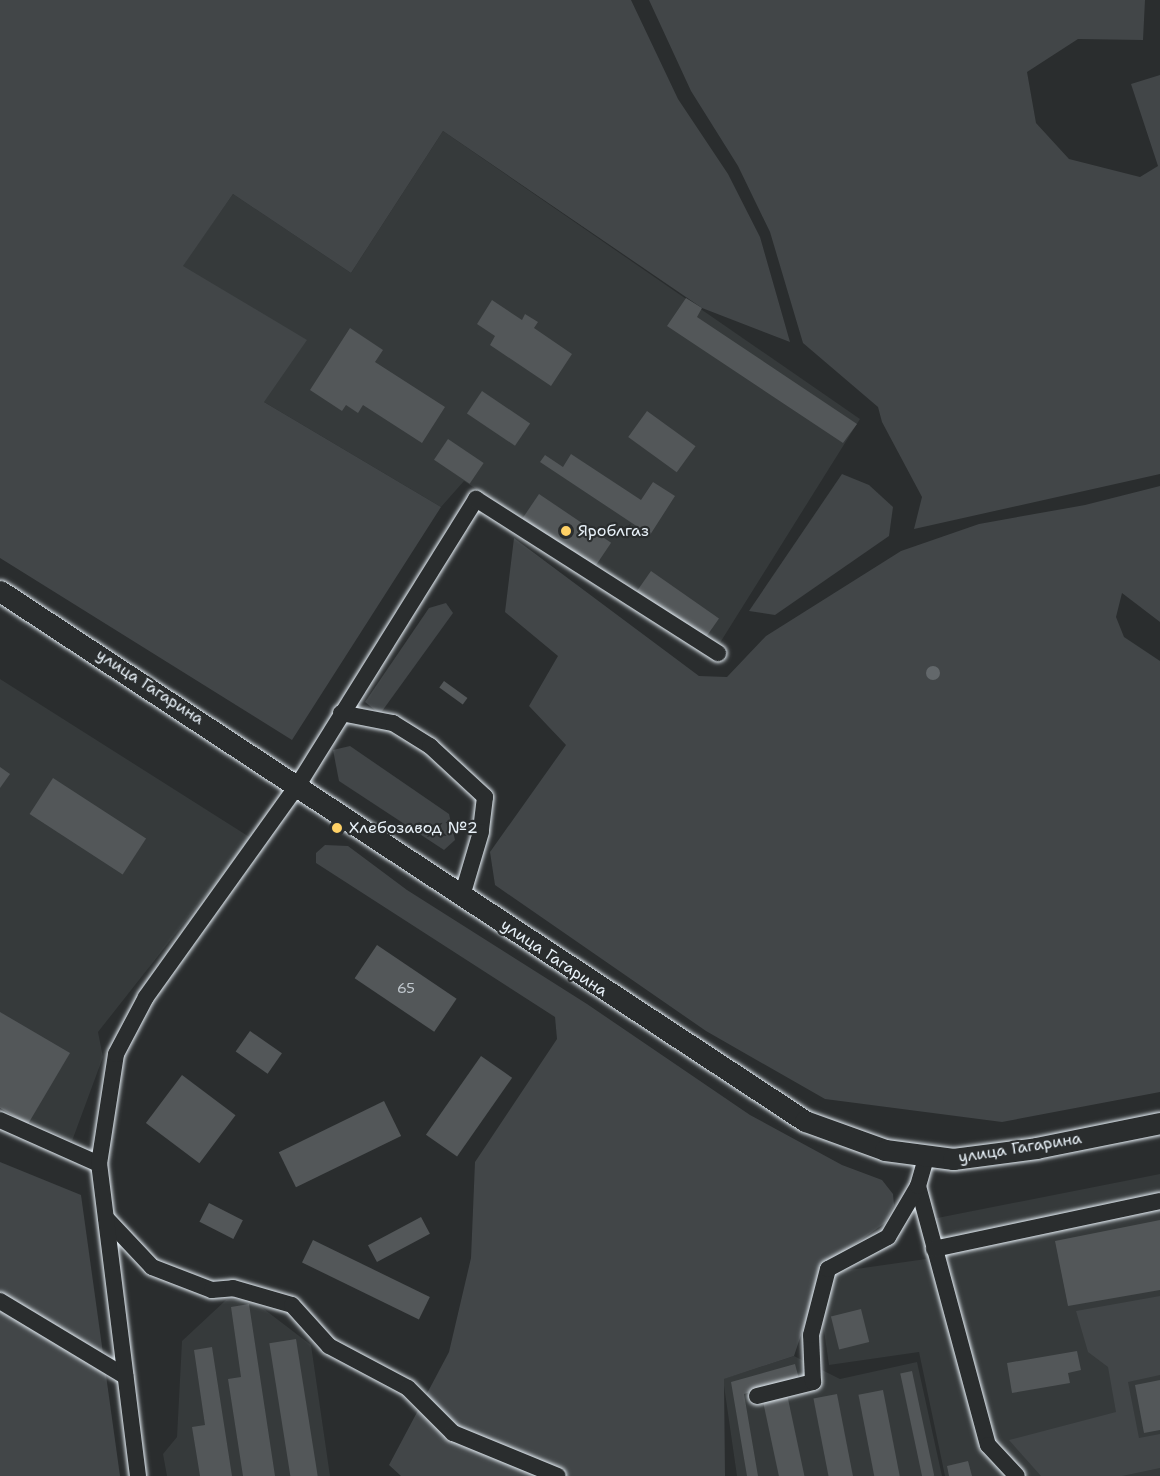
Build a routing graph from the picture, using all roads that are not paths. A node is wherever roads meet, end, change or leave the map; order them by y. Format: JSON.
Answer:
{"nodes":[{"id":1,"x":0,"y":591,"type":"edge"},
{"id":2,"x":718,"y":653,"type":"dead end"},
{"id":3,"x":341,"y":713,"type":"junction"},
{"id":4,"x":297,"y":785,"type":"junction"},
{"id":5,"x":462,"y":896,"type":"junction"},
{"id":6,"x":0,"y":1120,"type":"edge"},
{"id":7,"x":1160,"y":1123,"type":"edge"},
{"id":8,"x":926,"y":1158,"type":"junction"},
{"id":9,"x":99,"y":1164,"type":"junction"},
{"id":10,"x":918,"y":1185,"type":"junction"},
{"id":11,"x":1160,"y":1201,"type":"edge"},
{"id":12,"x":106,"y":1218,"type":"junction"},
{"id":13,"x":934,"y":1249,"type":"junction"},
{"id":14,"x":0,"y":1301,"type":"edge"},
{"id":15,"x":125,"y":1376,"type":"junction"},
{"id":16,"x":758,"y":1396,"type":"dead end"},
{"id":17,"x":138,"y":1476,"type":"edge"},
{"id":18,"x":558,"y":1476,"type":"edge"},
{"id":19,"x":1017,"y":1476,"type":"edge"}],
"edges":[{"from":1,"to":4,"type":"main road","name":"улица Гагарина"},
{"from":2,"to":3,"type":"street"},
{"from":3,"to":4,"type":"street"},
{"from":3,"to":5,"type":"street"},
{"from":4,"to":5,"type":"main road","name":"улица Гагарина"},
{"from":4,"to":9,"type":"street"},
{"from":5,"to":8,"type":"main road","name":"улица Гагарина"},
{"from":6,"to":9,"type":"street"},
{"from":7,"to":8,"type":"main road","name":"улица Гагарина"},
{"from":8,"to":10,"type":"street"},
{"from":9,"to":12,"type":"street"},
{"from":10,"to":13,"type":"street"},
{"from":10,"to":16,"type":"street"},
{"from":11,"to":13,"type":"street"},
{"from":12,"to":15,"type":"street"},
{"from":12,"to":18,"type":"street"},
{"from":13,"to":19,"type":"street"},
{"from":14,"to":15,"type":"street"},
{"from":15,"to":17,"type":"street"}]}
